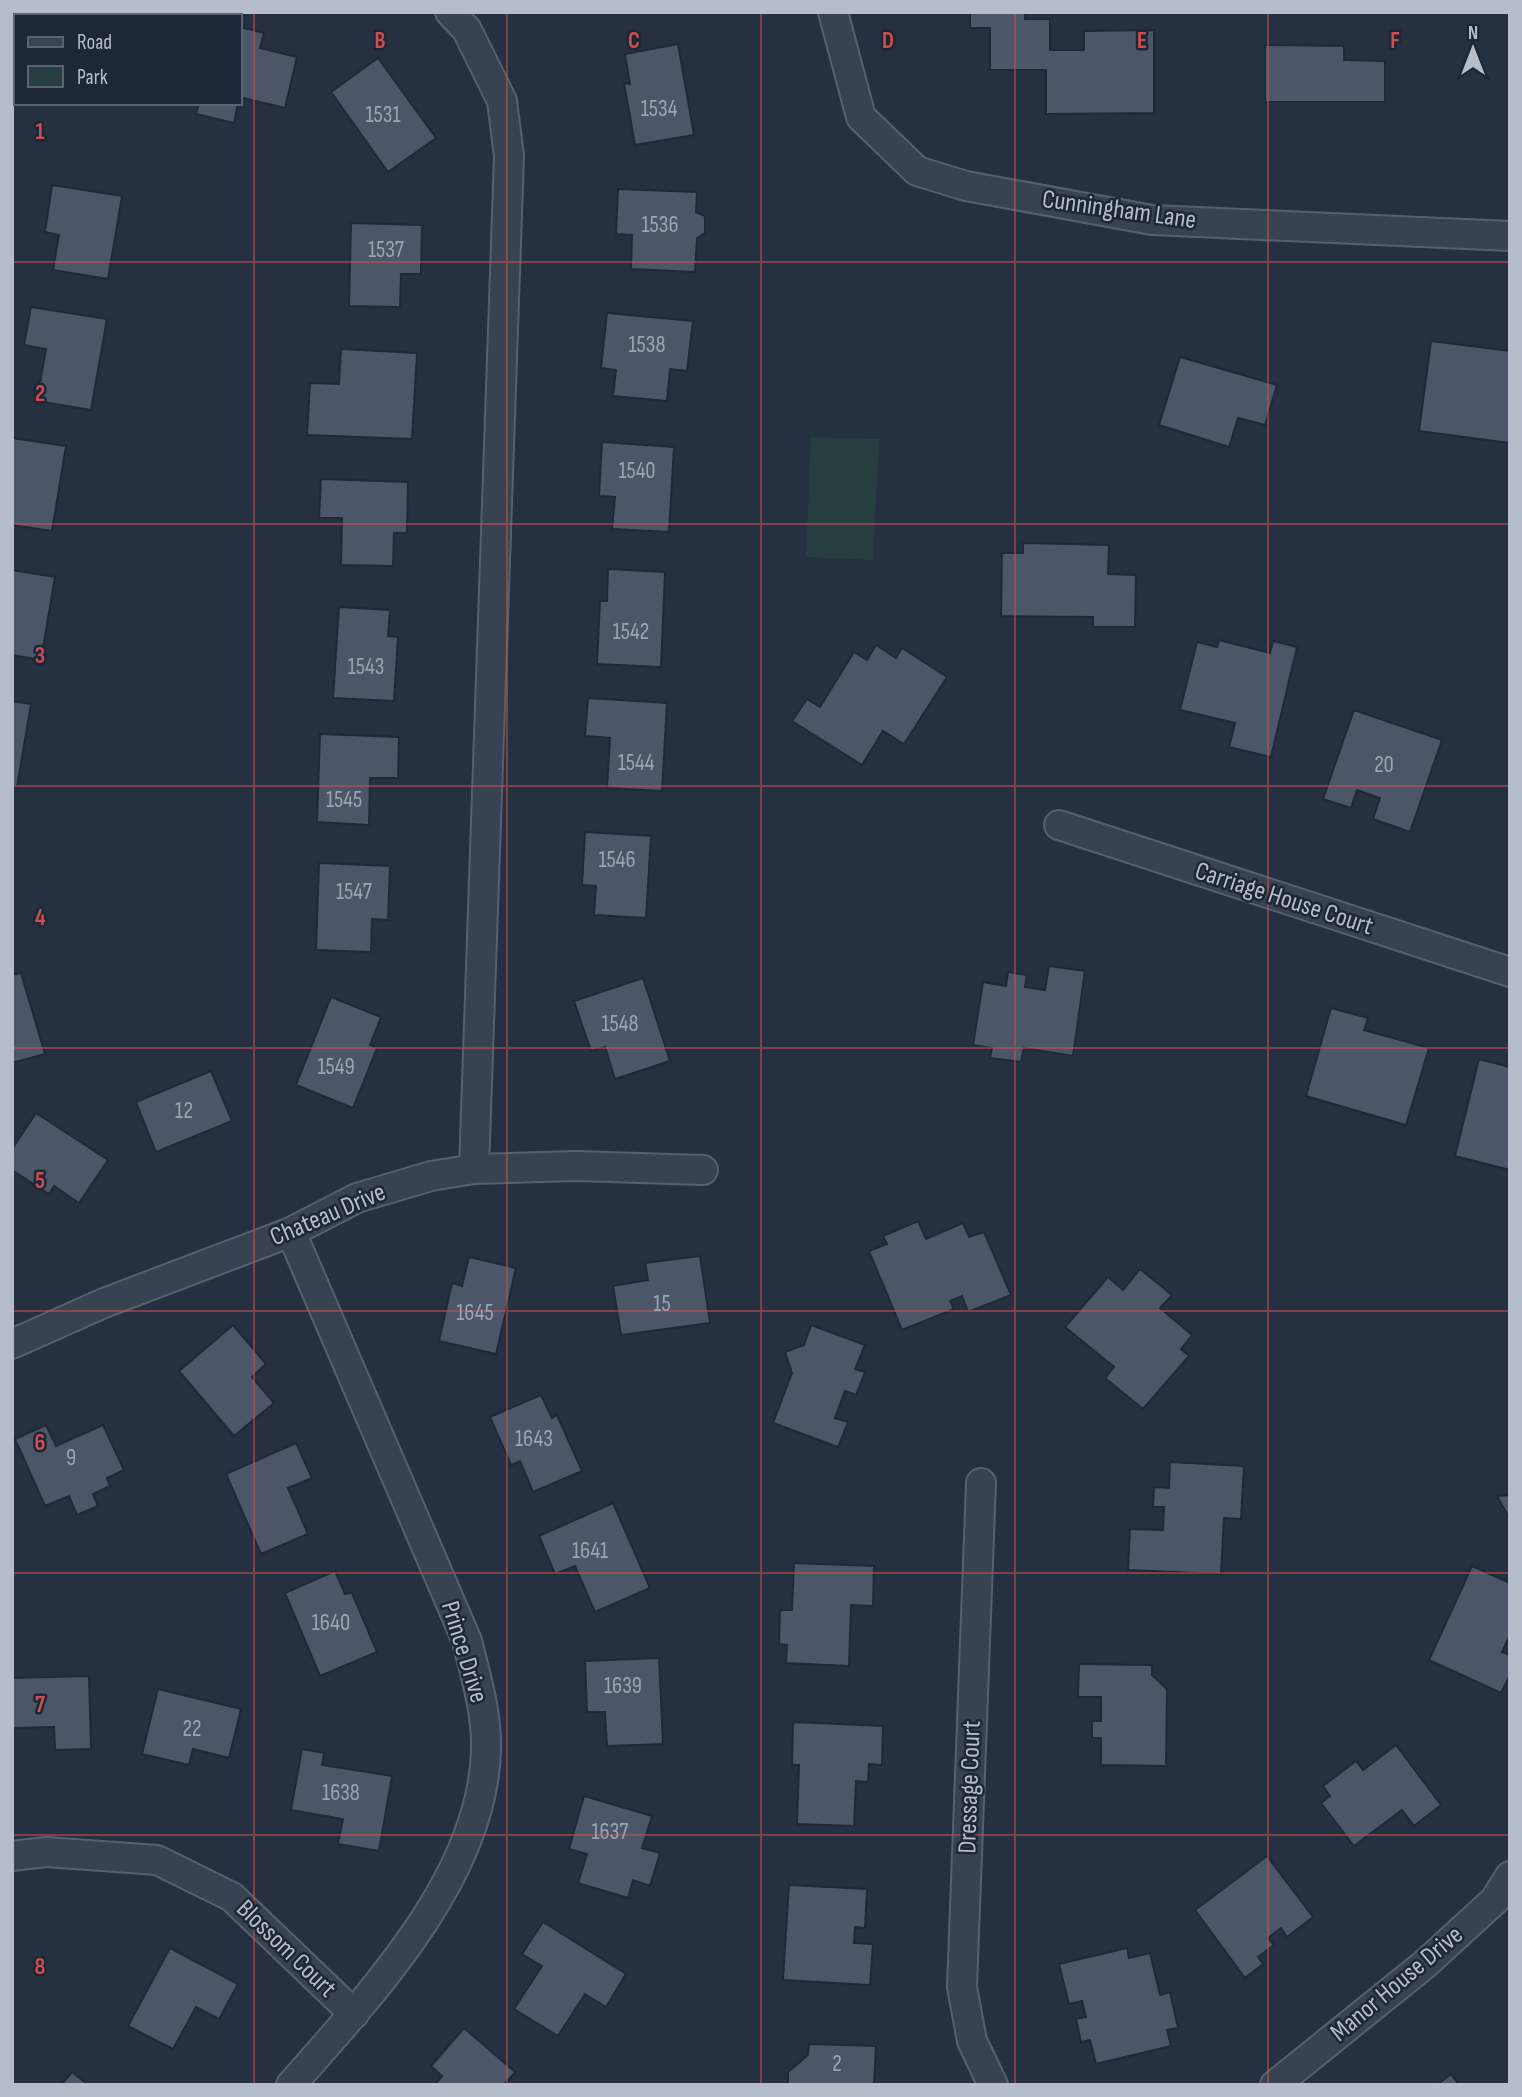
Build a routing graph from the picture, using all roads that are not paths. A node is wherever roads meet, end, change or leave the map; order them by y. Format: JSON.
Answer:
{"nodes":[{"id":1,"x":450,"y":12,"type":"edge"},
{"id":2,"x":834,"y":12,"type":"edge"},
{"id":3,"x":1510,"y":236,"type":"edge"},
{"id":4,"x":1059,"y":825,"type":"dead end"},
{"id":5,"x":1510,"y":972,"type":"edge"},
{"id":6,"x":474,"y":1169,"type":"junction"},
{"id":7,"x":703,"y":1170,"type":"dead end"},
{"id":8,"x":291,"y":1232,"type":"junction"},
{"id":9,"x":12,"y":1344,"type":"edge"},
{"id":10,"x":981,"y":1483,"type":"dead end"},
{"id":11,"x":12,"y":1856,"type":"edge"},
{"id":12,"x":1510,"y":1876,"type":"edge"},
{"id":13,"x":354,"y":2014,"type":"junction"},
{"id":14,"x":291,"y":2085,"type":"edge"},
{"id":15,"x":993,"y":2085,"type":"edge"},
{"id":16,"x":1275,"y":2085,"type":"edge"}],
"edges":[{"from":1,"to":6,"type":"street"},
{"from":2,"to":3,"type":"street","name":"Cunningham Lane"},
{"from":4,"to":5,"type":"street","name":"Carriage House Court"},
{"from":6,"to":7,"type":"street","name":"Chateau Drive"},
{"from":6,"to":8,"type":"street","name":"Chateau Drive"},
{"from":8,"to":9,"type":"street","name":"Chateau Drive"},
{"from":8,"to":13,"type":"street","name":"Prince Drive"},
{"from":10,"to":15,"type":"street","name":"Dressage Court"},
{"from":11,"to":13,"type":"street","name":"Blossom Court"},
{"from":12,"to":16,"type":"street","name":"Manor House Drive"},
{"from":13,"to":14,"type":"street","name":"Prince Drive"}]}
